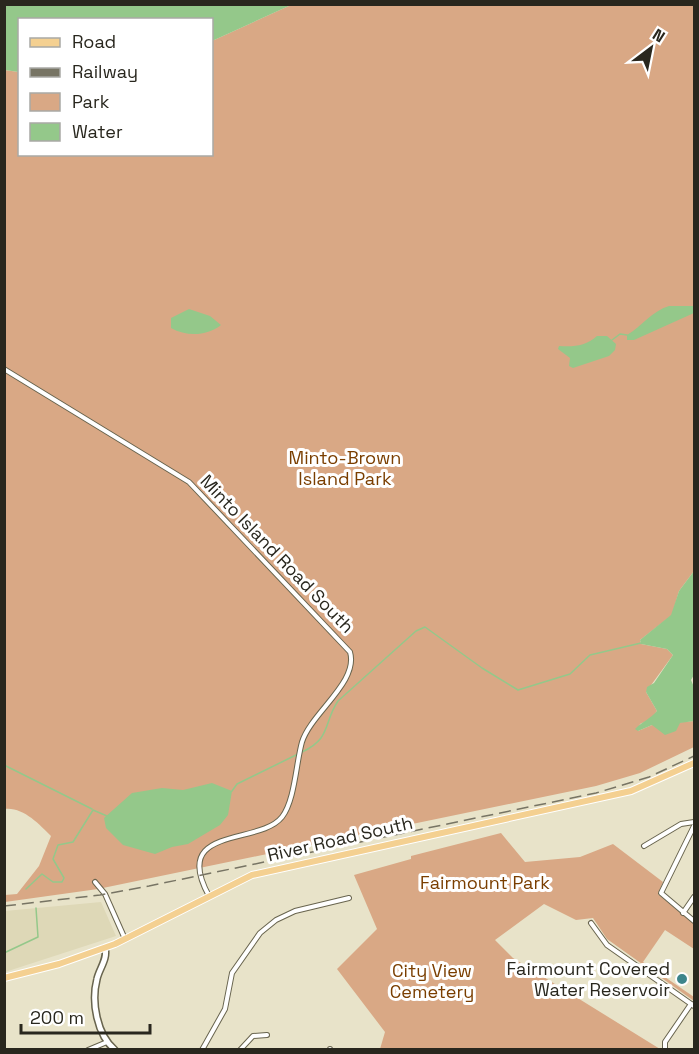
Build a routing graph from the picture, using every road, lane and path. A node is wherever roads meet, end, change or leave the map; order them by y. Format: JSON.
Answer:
{"nodes":[{"id":1,"x":4,"y":369,"type":"edge"},
{"id":2,"x":694,"y":763,"type":"edge"},
{"id":3,"x":694,"y":824,"type":"edge"},
{"id":4,"x":644,"y":846,"type":"dead end"},
{"id":5,"x":96,"y":882,"type":"dead end"},
{"id":6,"x":210,"y":896,"type":"junction"},
{"id":7,"x":694,"y":897,"type":"edge"},
{"id":8,"x":349,"y":898,"type":"dead end"},
{"id":9,"x":683,"y":913,"type":"junction"},
{"id":10,"x":694,"y":921,"type":"edge"},
{"id":11,"x":591,"y":923,"type":"dead end"},
{"id":12,"x":126,"y":939,"type":"junction"},
{"id":13,"x":105,"y":948,"type":"junction"},
{"id":14,"x":4,"y":978,"type":"edge"},
{"id":15,"x":693,"y":1005,"type":"edge"},
{"id":16,"x":267,"y":1035,"type":"dead end"},
{"id":17,"x":107,"y":1042,"type":"junction"},
{"id":18,"x":665,"y":1048,"type":"edge"},
{"id":19,"x":88,"y":1050,"type":"edge"},
{"id":20,"x":115,"y":1050,"type":"edge"},
{"id":21,"x":202,"y":1050,"type":"edge"},
{"id":22,"x":240,"y":1050,"type":"edge"}],
"edges":[{"from":1,"to":6,"type":"street","name":"Minto Island Road South"},
{"from":2,"to":6,"type":"main road","name":"River Road South"},
{"from":3,"to":4,"type":"street"},
{"from":3,"to":9,"type":"street"},
{"from":5,"to":12,"type":"street"},
{"from":6,"to":12,"type":"main road","name":"River Road South"},
{"from":7,"to":9,"type":"street"},
{"from":8,"to":21,"type":"street"},
{"from":9,"to":10,"type":"street"},
{"from":11,"to":15,"type":"street"},
{"from":12,"to":13,"type":"main road","name":"River Road South"},
{"from":13,"to":14,"type":"main road","name":"River Road South"},
{"from":13,"to":17,"type":"street"},
{"from":15,"to":18,"type":"street"},
{"from":16,"to":22,"type":"street"},
{"from":17,"to":19,"type":"street"},
{"from":17,"to":20,"type":"street"}]}
